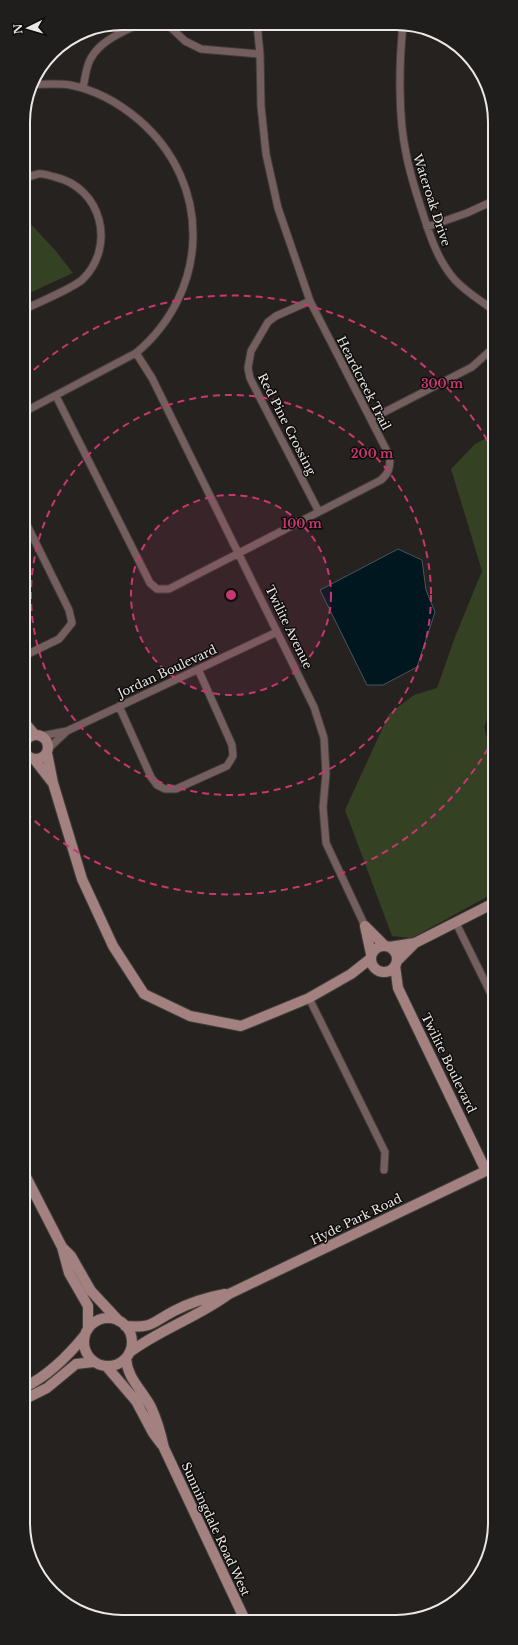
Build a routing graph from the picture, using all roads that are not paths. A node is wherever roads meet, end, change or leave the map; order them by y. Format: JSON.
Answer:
{"nodes":[{"id":1,"x":127,"y":30,"type":"edge"},
{"id":2,"x":174,"y":30,"type":"edge"},
{"id":3,"x":258,"y":30,"type":"edge"},
{"id":4,"x":403,"y":31,"type":"edge"},
{"id":5,"x":260,"y":54,"type":"junction"},
{"id":6,"x":38,"y":85,"type":"edge"},
{"id":7,"x":83,"y":88,"type":"junction"},
{"id":8,"x":30,"y":176,"type":"edge"},
{"id":9,"x":488,"y":204,"type":"edge"},
{"id":10,"x":427,"y":227,"type":"junction"},
{"id":11,"x":310,"y":301,"type":"junction"},
{"id":12,"x":30,"y":306,"type":"edge"},
{"id":13,"x":488,"y":307,"type":"edge"},
{"id":14,"x":136,"y":353,"type":"junction"},
{"id":15,"x":488,"y":353,"type":"edge"},
{"id":16,"x":56,"y":396,"type":"junction"},
{"id":17,"x":30,"y":409,"type":"edge"},
{"id":18,"x":370,"y":419,"type":"junction"},
{"id":19,"x":319,"y":512,"type":"junction"},
{"id":20,"x":30,"y":530,"type":"edge"},
{"id":21,"x":239,"y":554,"type":"junction"},
{"id":22,"x":277,"y":632,"type":"junction"},
{"id":23,"x":30,"y":653,"type":"edge"},
{"id":24,"x":198,"y":669,"type":"junction"},
{"id":25,"x":119,"y":706,"type":"junction"},
{"id":26,"x":68,"y":731,"type":"junction"},
{"id":27,"x":30,"y":741,"type":"edge"},
{"id":28,"x":48,"y":751,"type":"junction"},
{"id":29,"x":30,"y":758,"type":"edge"},
{"id":30,"x":30,"y":759,"type":"edge"},
{"id":31,"x":53,"y":783,"type":"junction"},
{"id":32,"x":488,"y":906,"type":"edge"},
{"id":33,"x":456,"y":923,"type":"junction"},
{"id":34,"x":365,"y":926,"type":"junction"},
{"id":35,"x":415,"y":943,"type":"junction"},
{"id":36,"x":387,"y":946,"type":"junction"},
{"id":37,"x":371,"y":957,"type":"junction"},
{"id":38,"x":396,"y":964,"type":"junction"},
{"id":39,"x":378,"y":971,"type":"junction"},
{"id":40,"x":351,"y":974,"type":"junction"},
{"id":41,"x":398,"y":988,"type":"junction"},
{"id":42,"x":488,"y":988,"type":"edge"},
{"id":43,"x":309,"y":998,"type":"junction"},
{"id":44,"x":488,"y":1165,"type":"edge"},
{"id":45,"x":384,"y":1170,"type":"dead end"},
{"id":46,"x":488,"y":1170,"type":"edge"},
{"id":47,"x":30,"y":1185,"type":"edge"},
{"id":48,"x":62,"y":1247,"type":"junction"},
{"id":49,"x":229,"y":1294,"type":"junction"},
{"id":50,"x":122,"y":1323,"type":"junction"},
{"id":51,"x":86,"y":1332,"type":"junction"},
{"id":52,"x":128,"y":1355,"type":"junction"},
{"id":53,"x":93,"y":1362,"type":"junction"},
{"id":54,"x":106,"y":1366,"type":"junction"},
{"id":55,"x":30,"y":1384,"type":"edge"},
{"id":56,"x":30,"y":1396,"type":"edge"},
{"id":57,"x":164,"y":1448,"type":"junction"},
{"id":58,"x":243,"y":1615,"type":"edge"}],
"edges":[{"from":1,"to":7,"type":"street"},
{"from":2,"to":5,"type":"street"},
{"from":3,"to":5,"type":"street","name":"Heardcreek Trail"},
{"from":4,"to":10,"type":"street","name":"Wateroak Drive"},
{"from":5,"to":11,"type":"street","name":"Heardcreek Trail"},
{"from":6,"to":7,"type":"street"},
{"from":7,"to":14,"type":"street"},
{"from":8,"to":12,"type":"street"},
{"from":9,"to":10,"type":"street"},
{"from":10,"to":13,"type":"street","name":"Wateroak Drive"},
{"from":11,"to":18,"type":"street","name":"Heardcreek Trail"},
{"from":11,"to":19,"type":"street","name":"Red Pine Crossing"},
{"from":14,"to":16,"type":"street"},
{"from":14,"to":21,"type":"street","name":"Twilite Avenue"},
{"from":15,"to":18,"type":"street"},
{"from":16,"to":17,"type":"street"},
{"from":16,"to":21,"type":"street","name":"Heardcreek Trail"},
{"from":18,"to":19,"type":"street","name":"Heardcreek Trail"},
{"from":19,"to":21,"type":"street","name":"Heardcreek Trail"},
{"from":20,"to":23,"type":"street"},
{"from":21,"to":22,"type":"street","name":"Twilite Avenue"},
{"from":22,"to":24,"type":"street","name":"Jordan Boulevard"},
{"from":22,"to":34,"type":"street","name":"Twilite Avenue"},
{"from":24,"to":25,"type":"street","name":"Jordan Boulevard"},
{"from":24,"to":25,"type":"street"},
{"from":25,"to":26,"type":"street","name":"Jordan Boulevard"},
{"from":26,"to":27,"type":"street","name":"Jordan Boulevard"},
{"from":26,"to":28,"type":"street","name":"Jordan Boulevard"},
{"from":27,"to":28,"type":"main road"},
{"from":28,"to":29,"type":"main road"},
{"from":28,"to":31,"type":"main road"},
{"from":30,"to":31,"type":"main road"},
{"from":31,"to":43,"type":"main road"},
{"from":32,"to":33,"type":"main road"},
{"from":33,"to":35,"type":"main road"},
{"from":33,"to":42,"type":"street"},
{"from":34,"to":36,"type":"main road","name":"Twilite Avenue"},
{"from":34,"to":37,"type":"main road","name":"Twilite Avenue"},
{"from":35,"to":36,"type":"main road"},
{"from":35,"to":38,"type":"main road"},
{"from":36,"to":37,"type":"main road"},
{"from":36,"to":38,"type":"main road"},
{"from":37,"to":39,"type":"main road"},
{"from":37,"to":40,"type":"main road"},
{"from":38,"to":39,"type":"main road"},
{"from":38,"to":41,"type":"main road","name":"Twilite Boulevard"},
{"from":39,"to":40,"type":"main road"},
{"from":39,"to":41,"type":"main road","name":"Twilite Boulevard"},
{"from":40,"to":43,"type":"main road"},
{"from":41,"to":44,"type":"main road","name":"Twilite Boulevard"},
{"from":43,"to":45,"type":"street"},
{"from":46,"to":49,"type":"main road","name":"Hyde Park Road"},
{"from":47,"to":48,"type":"main road"},
{"from":48,"to":50,"type":"main road"},
{"from":48,"to":51,"type":"main road"},
{"from":49,"to":50,"type":"main road","name":"Hyde Park Road"},
{"from":49,"to":52,"type":"main road","name":"Hyde Park Road"},
{"from":50,"to":51,"type":"main road"},
{"from":50,"to":52,"type":"main road"},
{"from":51,"to":53,"type":"main road"},
{"from":51,"to":55,"type":"main road"},
{"from":52,"to":54,"type":"main road"},
{"from":52,"to":57,"type":"main road","name":"Sunningdale Road West"},
{"from":53,"to":54,"type":"main road"},
{"from":53,"to":56,"type":"main road"},
{"from":54,"to":57,"type":"main road","name":"Sunningdale Road West"},
{"from":57,"to":58,"type":"main road","name":"Sunningdale Road West"}]}
